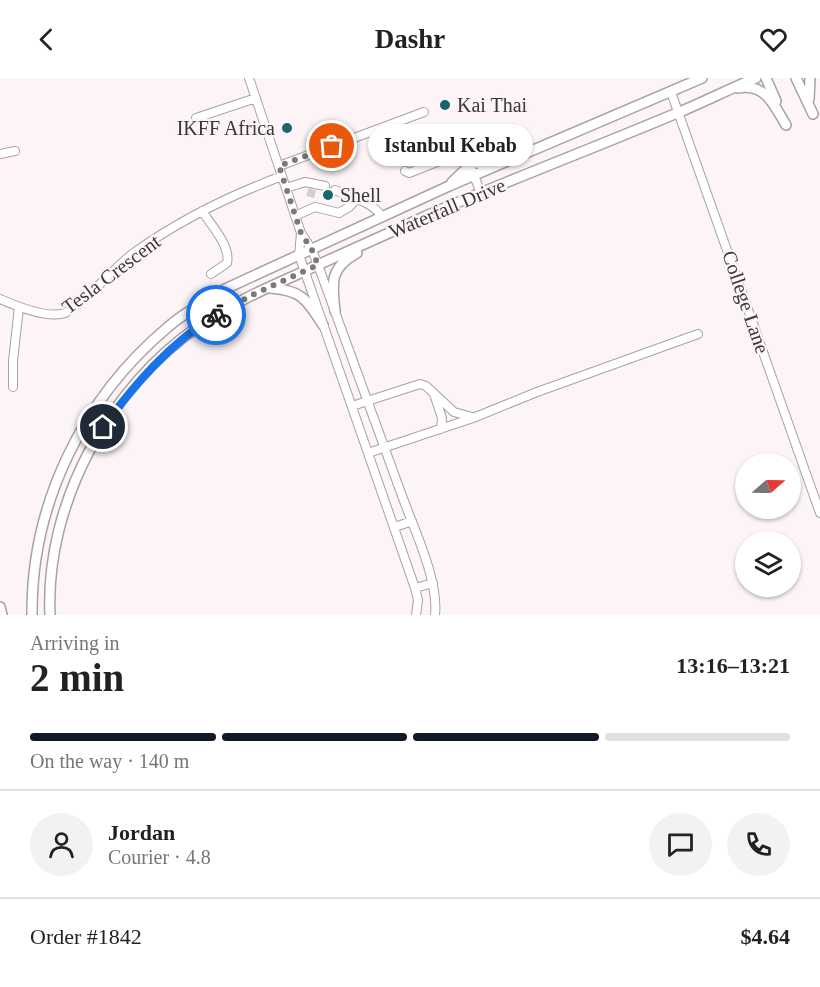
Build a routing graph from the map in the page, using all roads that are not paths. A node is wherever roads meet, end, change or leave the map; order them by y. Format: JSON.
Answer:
{"nodes":[{"id":1,"x":249,"y":78,"type":"edge"},
{"id":2,"x":702,"y":78,"type":"edge"},
{"id":3,"x":756,"y":78,"type":"edge"},
{"id":4,"x":766,"y":78,"type":"edge"},
{"id":5,"x":796,"y":78,"type":"edge"},
{"id":6,"x":810,"y":78,"type":"edge"},
{"id":7,"x":723,"y":91,"type":"junction"},
{"id":8,"x":671,"y":92,"type":"junction"},
{"id":9,"x":256,"y":98,"type":"junction"},
{"id":10,"x":424,"y":112,"type":"dead end"},
{"id":11,"x":679,"y":112,"type":"junction"},
{"id":12,"x":196,"y":118,"type":"dead end"},
{"id":13,"x":15,"y":151,"type":"dead end"},
{"id":14,"x":0,"y":154,"type":"edge"},
{"id":15,"x":468,"y":162,"type":"junction"},
{"id":16,"x":501,"y":164,"type":"junction"},
{"id":17,"x":279,"y":166,"type":"junction"},
{"id":18,"x":405,"y":171,"type":"dead end"},
{"id":19,"x":282,"y":176,"type":"junction"},
{"id":20,"x":475,"y":176,"type":"junction"},
{"id":21,"x":325,"y":186,"type":"dead end"},
{"id":22,"x":449,"y":186,"type":"junction"},
{"id":23,"x":286,"y":188,"type":"junction"},
{"id":24,"x":335,"y":190,"type":"dead end"},
{"id":25,"x":481,"y":192,"type":"junction"},
{"id":26,"x":357,"y":199,"type":"junction"},
{"id":27,"x":202,"y":211,"type":"junction"},
{"id":28,"x":295,"y":216,"type":"junction"},
{"id":29,"x":382,"y":217,"type":"junction"},
{"id":30,"x":301,"y":233,"type":"junction"},
{"id":31,"x":374,"y":240,"type":"junction"},
{"id":32,"x":312,"y":250,"type":"junction"},
{"id":33,"x":299,"y":255,"type":"junction"},
{"id":34,"x":318,"y":265,"type":"junction"},
{"id":35,"x":305,"y":271,"type":"junction"},
{"id":36,"x":211,"y":274,"type":"dead end"},
{"id":37,"x":267,"y":288,"type":"junction"},
{"id":38,"x":0,"y":299,"type":"edge"},
{"id":39,"x":19,"y":307,"type":"junction"},
{"id":40,"x":335,"y":312,"type":"junction"},
{"id":41,"x":323,"y":326,"type":"junction"},
{"id":42,"x":698,"y":334,"type":"dead end"},
{"id":43,"x":356,"y":368,"type":"junction"},
{"id":44,"x":341,"y":373,"type":"junction"},
{"id":45,"x":13,"y":387,"type":"dead end"},
{"id":46,"x":433,"y":393,"type":"junction"},
{"id":47,"x":368,"y":400,"type":"junction"},
{"id":48,"x":352,"y":406,"type":"junction"},
{"id":49,"x":473,"y":418,"type":"junction"},
{"id":50,"x":441,"y":429,"type":"junction"},
{"id":51,"x":385,"y":447,"type":"junction"},
{"id":52,"x":368,"y":453,"type":"junction"},
{"id":53,"x":820,"y":513,"type":"edge"},
{"id":54,"x":412,"y":521,"type":"junction"},
{"id":55,"x":395,"y":527,"type":"junction"},
{"id":56,"x":433,"y":583,"type":"junction"},
{"id":57,"x":415,"y":588,"type":"junction"},
{"id":58,"x":0,"y":607,"type":"edge"},
{"id":59,"x":2,"y":615,"type":"edge"},
{"id":60,"x":32,"y":615,"type":"edge"},
{"id":61,"x":50,"y":615,"type":"edge"},
{"id":62,"x":416,"y":615,"type":"edge"},
{"id":63,"x":435,"y":615,"type":"edge"}],
"edges":[{"from":1,"to":9,"type":"street"},
{"from":2,"to":8,"type":"main road","name":"Waterfall Drive"},
{"from":3,"to":7,"type":"main road","name":"Waterfall Drive"},
{"from":4,"to":7,"type":"main road"},
{"from":5,"to":6,"type":"main road"},
{"from":7,"to":11,"type":"main road","name":"Waterfall Drive"},
{"from":8,"to":11,"type":"street","name":"College Lane"},
{"from":8,"to":16,"type":"main road","name":"Waterfall Drive"},
{"from":9,"to":12,"type":"street"},
{"from":9,"to":17,"type":"street"},
{"from":10,"to":17,"type":"street"},
{"from":11,"to":25,"type":"main road","name":"Waterfall Drive"},
{"from":11,"to":53,"type":"street","name":"College Lane"},
{"from":13,"to":14,"type":"street"},
{"from":15,"to":16,"type":"main road"},
{"from":15,"to":18,"type":"street"},
{"from":15,"to":20,"type":"street"},
{"from":15,"to":22,"type":"main road"},
{"from":16,"to":20,"type":"main road","name":"Waterfall Drive"},
{"from":17,"to":19,"type":"street"},
{"from":19,"to":23,"type":"street"},
{"from":19,"to":27,"type":"street","name":"Tesla Crescent"},
{"from":20,"to":22,"type":"main road","name":"Waterfall Drive"},
{"from":20,"to":25,"type":"street"},
{"from":21,"to":23,"type":"street"},
{"from":22,"to":29,"type":"main road","name":"Waterfall Drive"},
{"from":23,"to":28,"type":"street"},
{"from":24,"to":26,"type":"street"},
{"from":25,"to":31,"type":"main road","name":"Waterfall Drive"},
{"from":26,"to":28,"type":"street"},
{"from":26,"to":29,"type":"street"},
{"from":27,"to":36,"type":"street"},
{"from":27,"to":39,"type":"street","name":"Tesla Crescent"},
{"from":28,"to":30,"type":"street"},
{"from":29,"to":32,"type":"main road","name":"Waterfall Drive"},
{"from":30,"to":32,"type":"street"},
{"from":30,"to":33,"type":"street"},
{"from":31,"to":34,"type":"main road","name":"Waterfall Drive"},
{"from":31,"to":40,"type":"main road"},
{"from":32,"to":33,"type":"main road","name":"Waterfall Drive"},
{"from":32,"to":34,"type":"street"},
{"from":33,"to":35,"type":"street"},
{"from":33,"to":60,"type":"main road","name":"Waterfall Drive"},
{"from":34,"to":35,"type":"main road","name":"Waterfall Drive"},
{"from":34,"to":40,"type":"street"},
{"from":35,"to":37,"type":"main road","name":"Waterfall Drive"},
{"from":35,"to":41,"type":"street"},
{"from":37,"to":41,"type":"main road"},
{"from":37,"to":61,"type":"main road","name":"Waterfall Drive"},
{"from":38,"to":39,"type":"street","name":"Tesla Crescent"},
{"from":39,"to":45,"type":"street"},
{"from":40,"to":43,"type":"street"},
{"from":41,"to":44,"type":"street"},
{"from":42,"to":49,"type":"street"},
{"from":43,"to":44,"type":"street"},
{"from":43,"to":47,"type":"street"},
{"from":44,"to":48,"type":"street"},
{"from":46,"to":47,"type":"street"},
{"from":46,"to":49,"type":"street"},
{"from":46,"to":50,"type":"street"},
{"from":47,"to":48,"type":"street"},
{"from":47,"to":51,"type":"street"},
{"from":48,"to":52,"type":"street"},
{"from":49,"to":50,"type":"street"},
{"from":50,"to":51,"type":"street"},
{"from":51,"to":52,"type":"street"},
{"from":51,"to":54,"type":"street"},
{"from":52,"to":55,"type":"street"},
{"from":54,"to":55,"type":"street"},
{"from":54,"to":56,"type":"street"},
{"from":55,"to":57,"type":"street"},
{"from":56,"to":57,"type":"street"},
{"from":56,"to":63,"type":"street"},
{"from":57,"to":62,"type":"street"},
{"from":58,"to":59,"type":"main road"}]}
